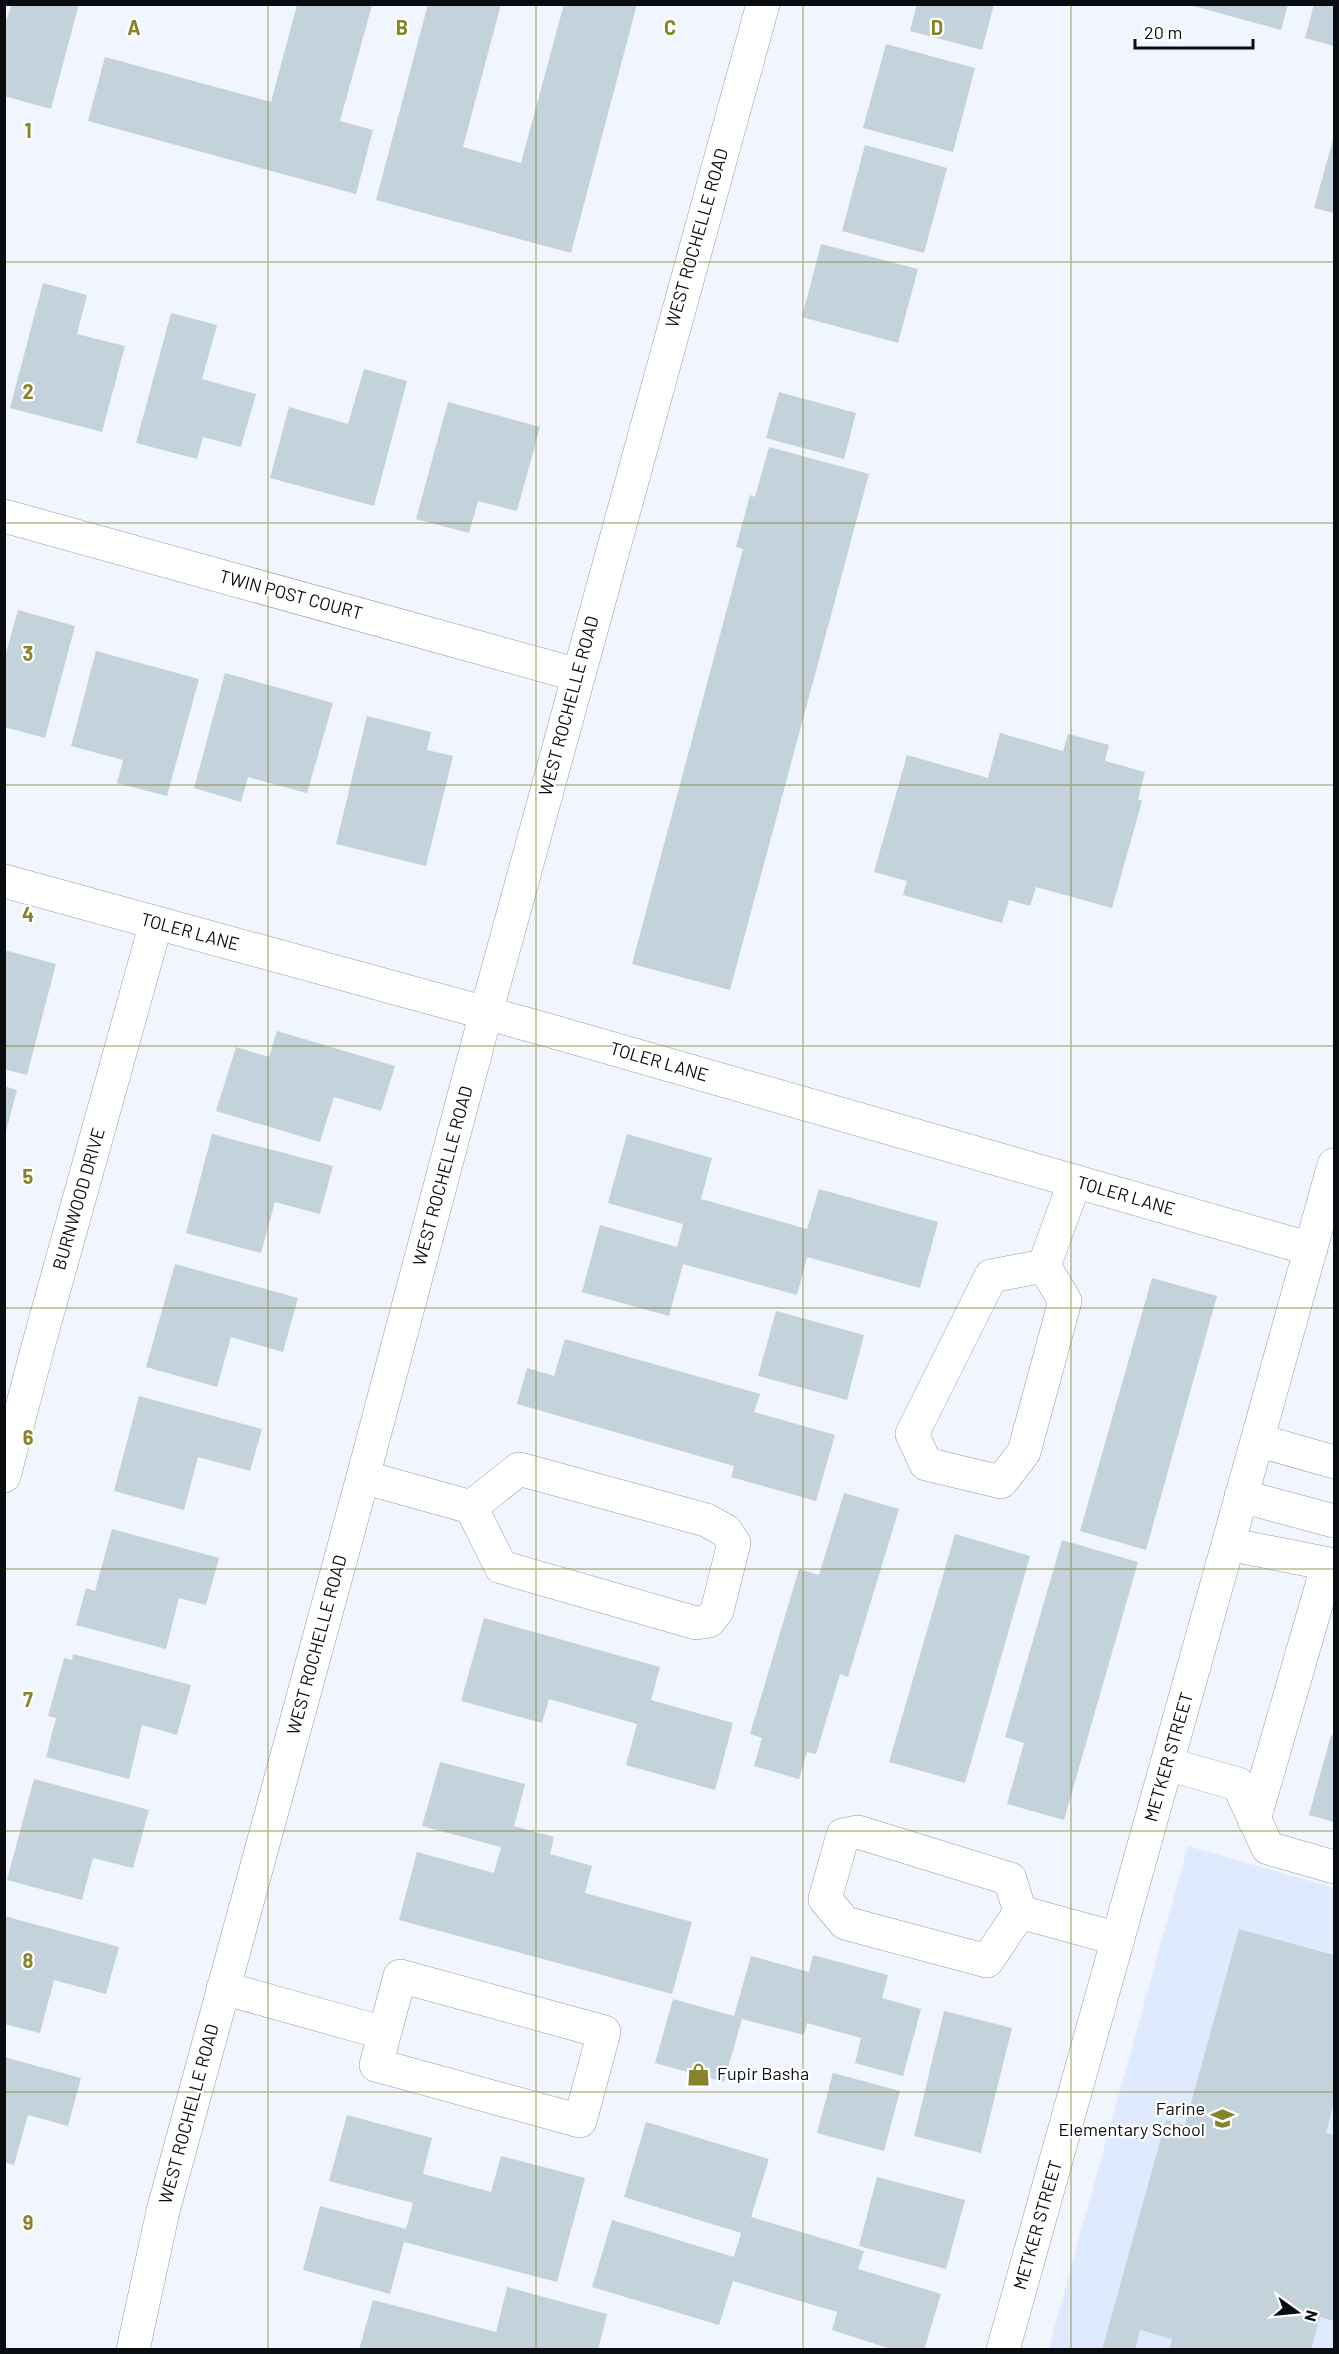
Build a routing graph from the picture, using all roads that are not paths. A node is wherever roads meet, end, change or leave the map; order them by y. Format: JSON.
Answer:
{"nodes":[{"id":1,"x":763,"y":4,"type":"edge"},
{"id":2,"x":4,"y":516,"type":"edge"},
{"id":3,"x":578,"y":675,"type":"junction"},
{"id":4,"x":4,"y":881,"type":"edge"},
{"id":5,"x":156,"y":923,"type":"junction"},
{"id":6,"x":486,"y":1013,"type":"junction"},
{"id":7,"x":1335,"y":1165,"type":"edge"},
{"id":8,"x":1075,"y":1181,"type":"junction"},
{"id":9,"x":1311,"y":1248,"type":"junction"},
{"id":10,"x":1044,"y":1266,"type":"junction"},
{"id":11,"x":1257,"y":1440,"type":"junction"},
{"id":12,"x":1335,"y":1462,"type":"edge"},
{"id":13,"x":4,"y":1476,"type":"edge"},
{"id":14,"x":363,"y":1477,"type":"junction"},
{"id":15,"x":1242,"y":1496,"type":"junction"},
{"id":16,"x":471,"y":1507,"type":"junction"},
{"id":17,"x":1335,"y":1521,"type":"edge"},
{"id":18,"x":1228,"y":1544,"type":"junction"},
{"id":19,"x":1331,"y":1565,"type":"edge"},
{"id":20,"x":1167,"y":1764,"type":"junction"},
{"id":21,"x":1254,"y":1820,"type":"junction"},
{"id":22,"x":1335,"y":1867,"type":"edge"},
{"id":23,"x":1020,"y":1912,"type":"junction"},
{"id":24,"x":1118,"y":1939,"type":"junction"},
{"id":25,"x":223,"y":1988,"type":"junction"},
{"id":26,"x":384,"y":2033,"type":"junction"},
{"id":27,"x":133,"y":2349,"type":"edge"},
{"id":28,"x":1003,"y":2349,"type":"edge"}],
"edges":[{"from":1,"to":3,"type":"street","name":"WEST ROCHELLE ROAD"},
{"from":2,"to":3,"type":"street","name":"TWIN POST COURT"},
{"from":3,"to":6,"type":"street","name":"WEST ROCHELLE ROAD"},
{"from":4,"to":5,"type":"street","name":"TOLER LANE"},
{"from":5,"to":6,"type":"street","name":"TOLER LANE"},
{"from":5,"to":13,"type":"street","name":"BURNWOOD DRIVE"},
{"from":6,"to":8,"type":"street","name":"TOLER LANE"},
{"from":6,"to":14,"type":"street","name":"WEST ROCHELLE ROAD"},
{"from":7,"to":9,"type":"street","name":"METKER STREET"},
{"from":8,"to":9,"type":"street","name":"TOLER LANE"},
{"from":8,"to":10,"type":"street"},
{"from":9,"to":11,"type":"street","name":"METKER STREET"},
{"from":10,"to":10,"type":"street"},
{"from":11,"to":12,"type":"street"},
{"from":11,"to":15,"type":"street","name":"METKER STREET"},
{"from":14,"to":16,"type":"street"},
{"from":14,"to":25,"type":"street","name":"WEST ROCHELLE ROAD"},
{"from":15,"to":17,"type":"street"},
{"from":15,"to":18,"type":"street","name":"METKER STREET"},
{"from":16,"to":16,"type":"street"},
{"from":18,"to":19,"type":"street"},
{"from":18,"to":20,"type":"street","name":"METKER STREET"},
{"from":19,"to":21,"type":"street"},
{"from":20,"to":21,"type":"street"},
{"from":20,"to":24,"type":"street","name":"METKER STREET"},
{"from":21,"to":22,"type":"street"},
{"from":23,"to":23,"type":"street"},
{"from":23,"to":24,"type":"street"},
{"from":24,"to":28,"type":"street","name":"METKER STREET"},
{"from":25,"to":26,"type":"street"},
{"from":25,"to":27,"type":"street","name":"WEST ROCHELLE ROAD"},
{"from":26,"to":26,"type":"street"}]}
